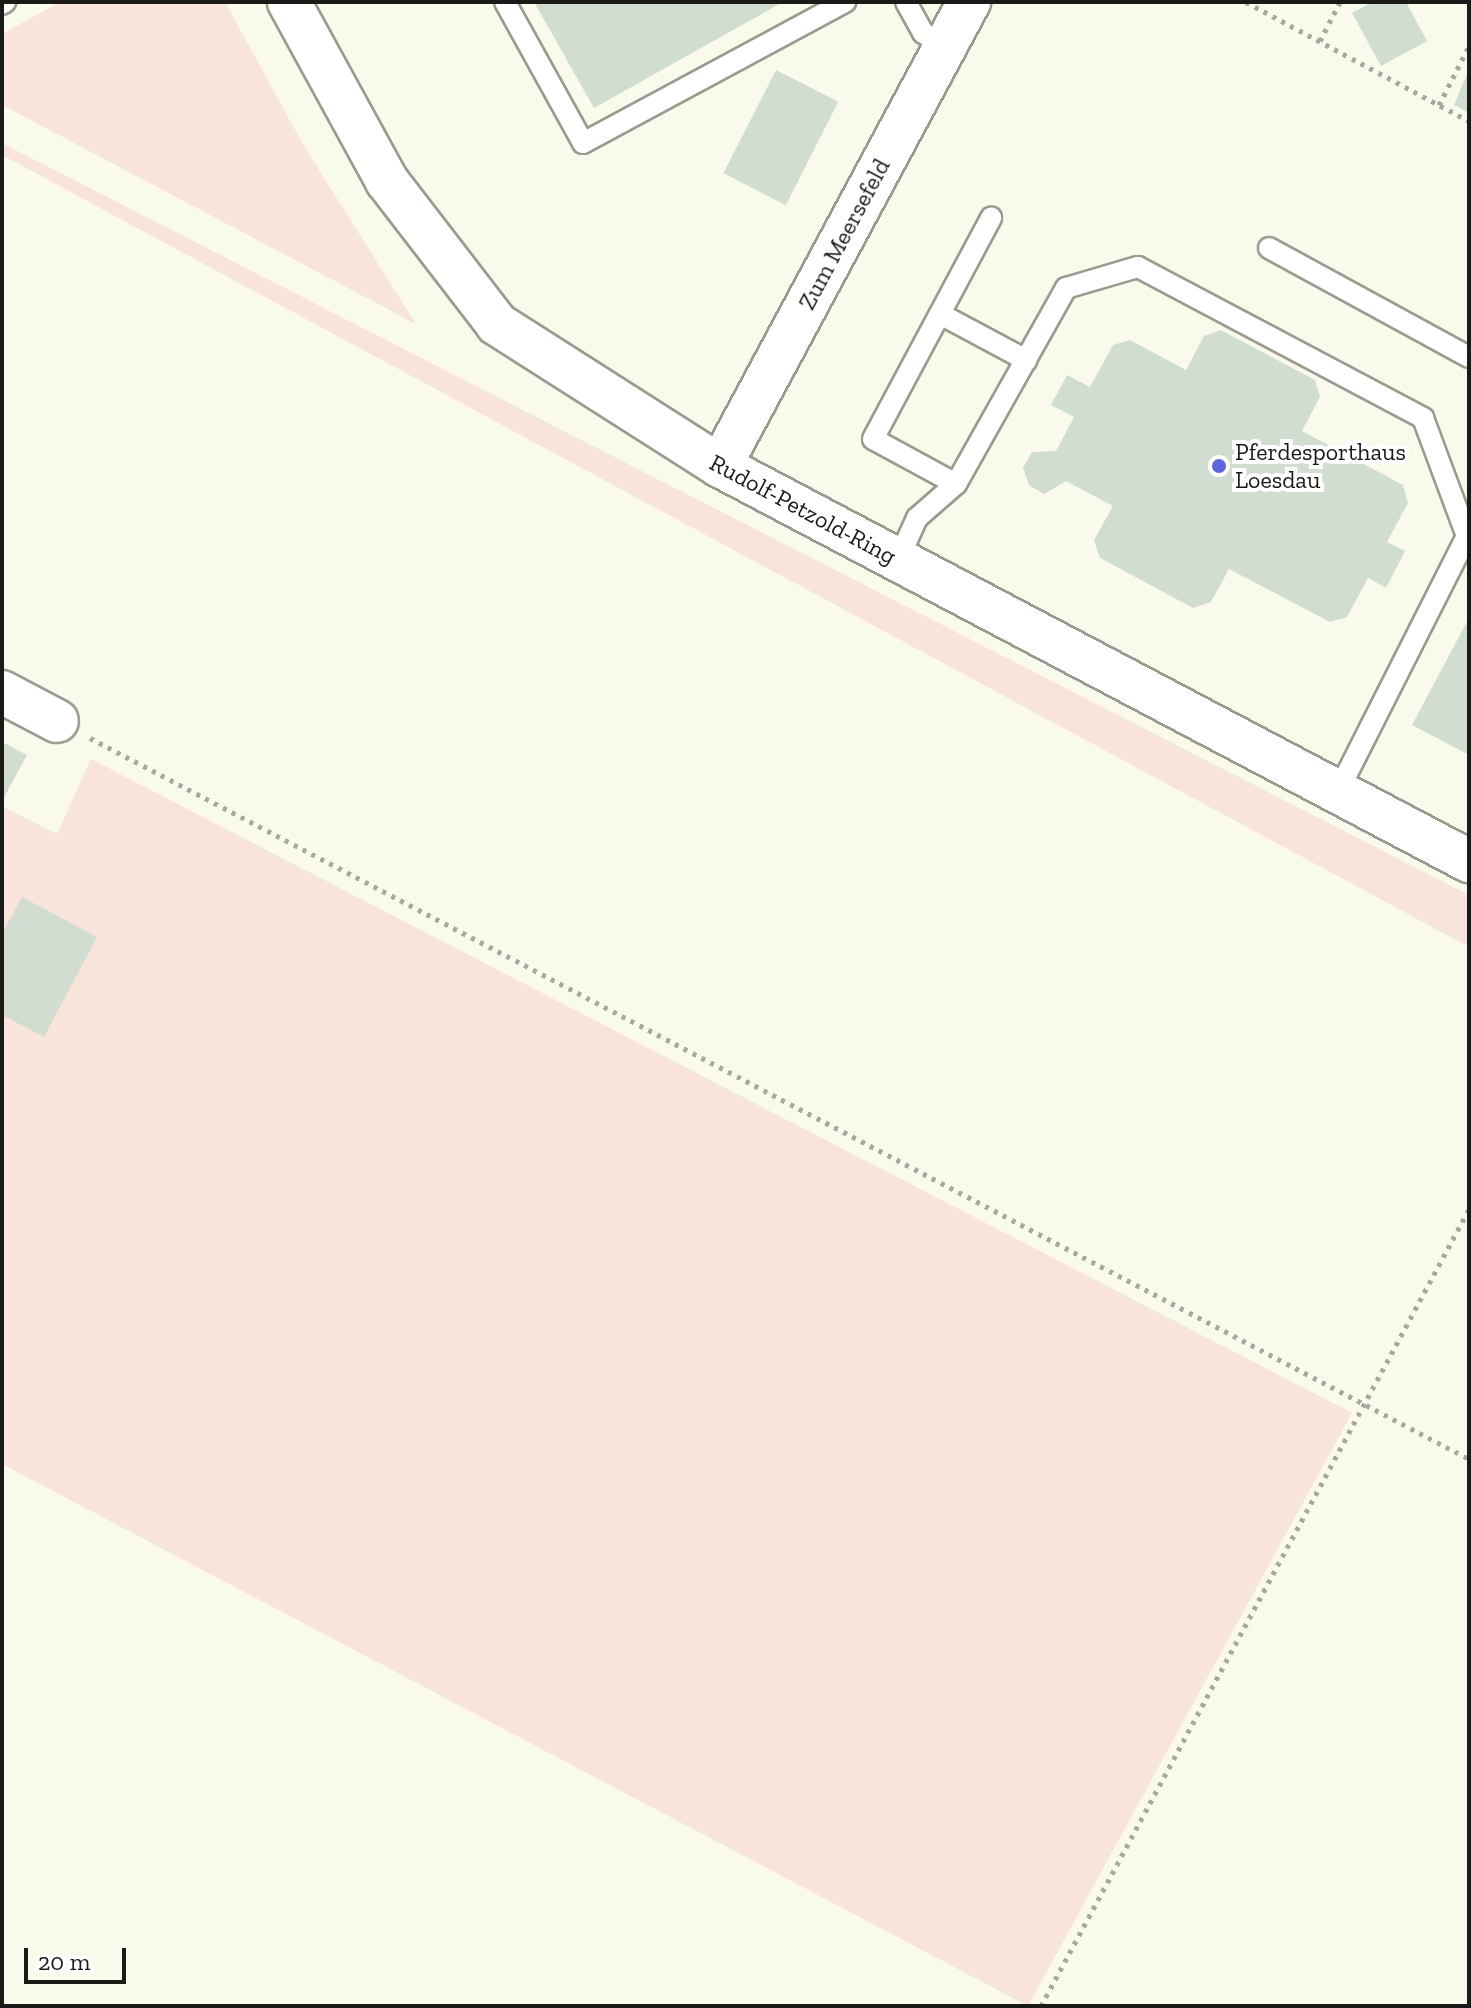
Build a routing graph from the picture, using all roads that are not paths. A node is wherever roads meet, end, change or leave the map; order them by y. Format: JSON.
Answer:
{"nodes":[{"id":1,"x":289,"y":2,"type":"edge"},
{"id":2,"x":505,"y":2,"type":"edge"},
{"id":3,"x":845,"y":2,"type":"edge"},
{"id":4,"x":906,"y":2,"type":"edge"},
{"id":5,"x":969,"y":2,"type":"edge"},
{"id":6,"x":945,"y":44,"type":"junction"},
{"id":7,"x":991,"y":218,"type":"dead end"},
{"id":8,"x":1269,"y":248,"type":"dead end"},
{"id":9,"x":940,"y":314,"type":"junction"},
{"id":10,"x":1469,"y":357,"type":"edge"},
{"id":11,"x":1026,"y":360,"type":"junction"},
{"id":12,"x":720,"y":466,"type":"junction"},
{"id":13,"x":956,"y":484,"type":"junction"},
{"id":14,"x":898,"y":560,"type":"junction"},
{"id":15,"x":2,"y":692,"type":"edge"},
{"id":16,"x":57,"y":721,"type":"road end"},
{"id":17,"x":1338,"y":791,"type":"junction"},
{"id":18,"x":1466,"y":855,"type":"edge"}],
"edges":[{"from":1,"to":12,"type":"street","name":"Rudolf-Petzold-Ring"},
{"from":2,"to":3,"type":"lane"},
{"from":4,"to":6,"type":"lane"},
{"from":5,"to":6,"type":"street","name":"Zum Meersefeld"},
{"from":6,"to":12,"type":"street","name":"Zum Meersefeld"},
{"from":7,"to":9,"type":"lane"},
{"from":8,"to":10,"type":"lane"},
{"from":9,"to":11,"type":"lane"},
{"from":9,"to":13,"type":"lane"},
{"from":11,"to":13,"type":"lane"},
{"from":11,"to":17,"type":"lane"},
{"from":12,"to":14,"type":"street","name":"Rudolf-Petzold-Ring"},
{"from":13,"to":14,"type":"lane"},
{"from":14,"to":17,"type":"street","name":"Rudolf-Petzold-Ring"},
{"from":15,"to":16,"type":"street"},
{"from":17,"to":18,"type":"street","name":"Rudolf-Petzold-Ring"}]}
